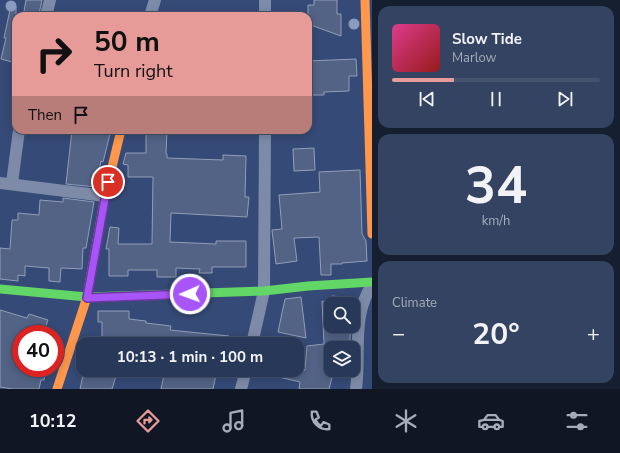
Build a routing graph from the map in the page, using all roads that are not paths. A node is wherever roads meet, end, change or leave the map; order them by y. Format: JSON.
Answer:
{"nodes":[{"id":1,"x":50,"y":0,"type":"edge"},
{"id":2,"x":155,"y":0,"type":"edge"},
{"id":3,"x":265,"y":0,"type":"edge"},
{"id":4,"x":365,"y":0,"type":"edge"},
{"id":5,"x":47,"y":12,"type":"edge"},
{"id":6,"x":151,"y":12,"type":"edge"},
{"id":7,"x":265,"y":12,"type":"edge"},
{"id":8,"x":18,"y":134,"type":"edge"},
{"id":9,"x":120,"y":134,"type":"edge"},
{"id":10,"x":265,"y":134,"type":"edge"},
{"id":11,"x":6,"y":183,"type":"edge"},
{"id":12,"x":105,"y":196,"type":"junction"},
{"id":13,"x":372,"y":234,"type":"edge"},
{"id":14,"x":372,"y":283,"type":"edge"},
{"id":15,"x":0,"y":289,"type":"edge"},
{"id":16,"x":264,"y":292,"type":"junction"},
{"id":17,"x":87,"y":298,"type":"junction"},
{"id":18,"x":254,"y":337,"type":"edge"},
{"id":19,"x":244,"y":377,"type":"edge"},
{"id":20,"x":57,"y":389,"type":"edge"},
{"id":21,"x":241,"y":389,"type":"edge"},
{"id":22,"x":356,"y":389,"type":"edge"}],
"edges":[{"from":1,"to":5,"type":"street"},
{"from":2,"to":6,"type":"street"},
{"from":3,"to":7,"type":"street"},
{"from":4,"to":13,"type":"street"},
{"from":8,"to":11,"type":"street"},
{"from":9,"to":12,"type":"street"},
{"from":10,"to":16,"type":"street"},
{"from":11,"to":12,"type":"street"},
{"from":12,"to":17,"type":"street"},
{"from":14,"to":16,"type":"street"},
{"from":14,"to":22,"type":"street"},
{"from":15,"to":17,"type":"street"},
{"from":16,"to":17,"type":"street"},
{"from":16,"to":18,"type":"street"},
{"from":17,"to":20,"type":"street"},
{"from":19,"to":21,"type":"street"}]}
